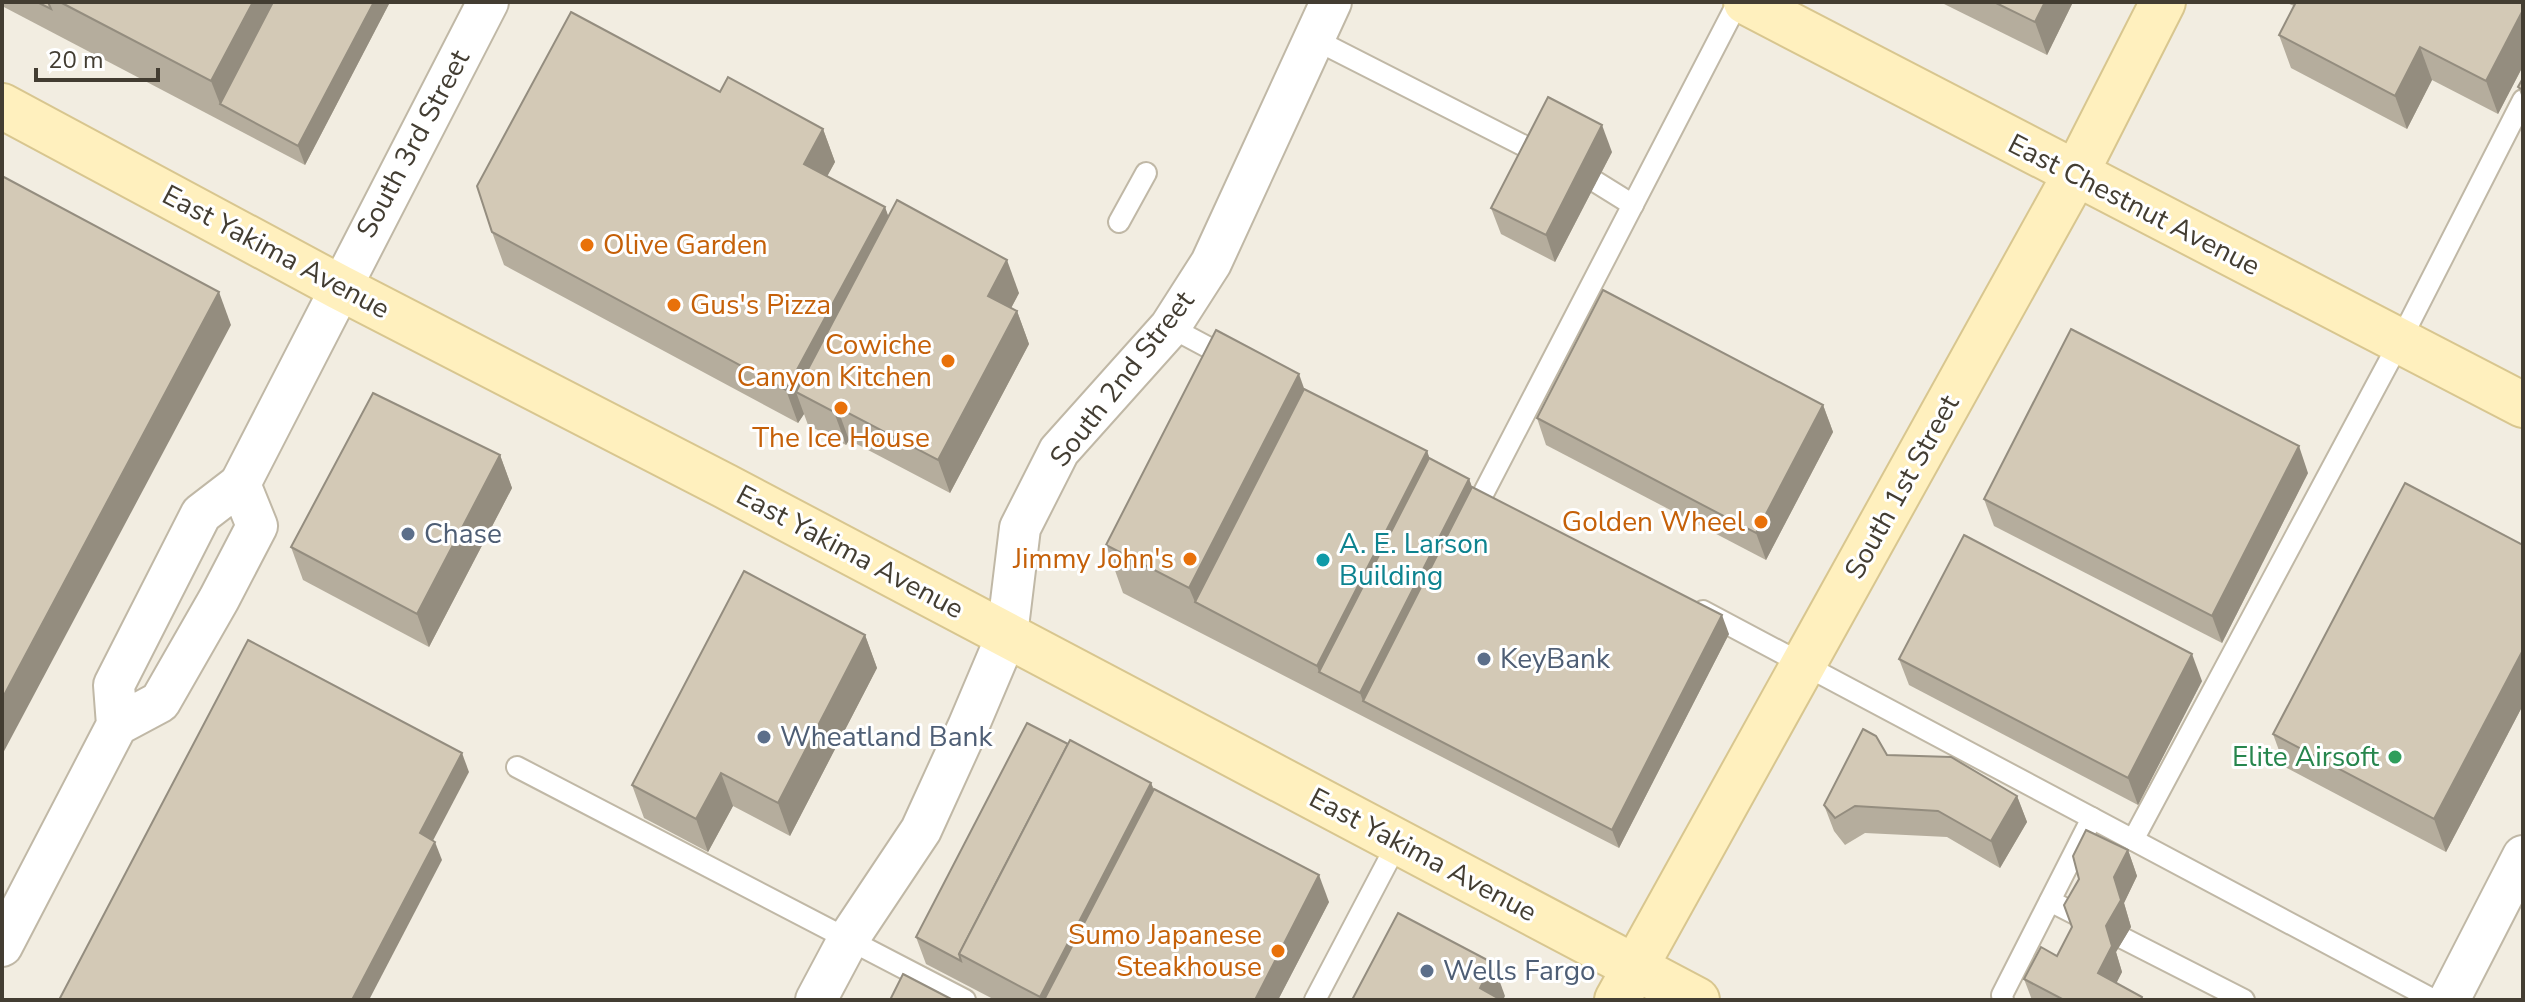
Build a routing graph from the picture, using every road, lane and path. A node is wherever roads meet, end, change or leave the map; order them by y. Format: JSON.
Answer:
{"nodes":[{"id":1,"x":488,"y":2,"type":"edge"},
{"id":2,"x":1331,"y":2,"type":"edge"},
{"id":3,"x":1738,"y":2,"type":"edge"},
{"id":4,"x":1746,"y":2,"type":"edge"},
{"id":5,"x":2163,"y":2,"type":"edge"},
{"id":6,"x":1314,"y":39,"type":"junction"},
{"id":7,"x":2523,"y":100,"type":"edge"},
{"id":8,"x":2,"y":106,"type":"edge"},
{"id":9,"x":1542,"y":155,"type":"edge"},
{"id":10,"x":1146,"y":173,"type":"dead end"},
{"id":11,"x":2075,"y":175,"type":"junction"},
{"id":12,"x":1596,"y":182,"type":"dead end"},
{"id":13,"x":1633,"y":205,"type":"junction"},
{"id":14,"x":1119,"y":222,"type":"dead end"},
{"id":15,"x":339,"y":287,"type":"junction"},
{"id":16,"x":1170,"y":327,"type":"junction"},
{"id":17,"x":2400,"y":341,"type":"junction"},
{"id":18,"x":1252,"y":371,"type":"edge"},
{"id":19,"x":2523,"y":405,"type":"edge"},
{"id":20,"x":240,"y":484,"type":"junction"},
{"id":21,"x":1483,"y":494,"type":"edge"},
{"id":22,"x":1691,"y":605,"type":"edge"},
{"id":23,"x":1007,"y":635,"type":"junction"},
{"id":24,"x":1803,"y":664,"type":"junction"},
{"id":25,"x":117,"y":725,"type":"junction"},
{"id":26,"x":517,"y":767,"type":"dead end"},
{"id":27,"x":2092,"y":818,"type":"junction"},
{"id":28,"x":2133,"y":840,"type":"junction"},
{"id":29,"x":1398,"y":842,"type":"junction"},
{"id":30,"x":2523,"y":856,"type":"edge"},
{"id":31,"x":2050,"y":901,"type":"junction"},
{"id":32,"x":849,"y":938,"type":"junction"},
{"id":33,"x":2,"y":946,"type":"edge"},
{"id":34,"x":1625,"y":984,"type":"edge"},
{"id":35,"x":816,"y":1000,"type":"edge"},
{"id":36,"x":965,"y":1000,"type":"edge"},
{"id":37,"x":1315,"y":1000,"type":"edge"},
{"id":38,"x":1697,"y":1000,"type":"edge"},
{"id":39,"x":2003,"y":1000,"type":"edge"},
{"id":40,"x":2244,"y":1000,"type":"edge"},
{"id":41,"x":2434,"y":1000,"type":"edge"},
{"id":42,"x":2449,"y":1000,"type":"edge"}],
"edges":[{"from":1,"to":15,"type":"street","name":"South 3rd Street"},
{"from":2,"to":6,"type":"street","name":"South 2nd Street"},
{"from":3,"to":13,"type":"lane"},
{"from":4,"to":11,"type":"main road","name":"East Chestnut Avenue"},
{"from":5,"to":11,"type":"main road","name":"South 1st Street"},
{"from":6,"to":9,"type":"lane"},
{"from":6,"to":16,"type":"street","name":"South 2nd Street"},
{"from":7,"to":17,"type":"lane"},
{"from":8,"to":15,"type":"main road","name":"East Yakima Avenue"},
{"from":10,"to":14,"type":"lane"},
{"from":11,"to":17,"type":"main road","name":"East Chestnut Avenue"},
{"from":11,"to":24,"type":"main road","name":"South 1st Street"},
{"from":12,"to":13,"type":"lane"},
{"from":13,"to":21,"type":"lane"},
{"from":15,"to":20,"type":"street","name":"South 3rd Street"},
{"from":15,"to":23,"type":"main road","name":"East Yakima Avenue"},
{"from":16,"to":18,"type":"lane"},
{"from":16,"to":23,"type":"street","name":"South 2nd Street"},
{"from":17,"to":19,"type":"main road","name":"East Chestnut Avenue"},
{"from":17,"to":28,"type":"lane"},
{"from":20,"to":25,"type":"street"},
{"from":20,"to":25,"type":"street"},
{"from":22,"to":24,"type":"lane"},
{"from":23,"to":29,"type":"main road","name":"East Yakima Avenue"},
{"from":23,"to":32,"type":"street","name":"South 2nd Street"},
{"from":24,"to":27,"type":"lane"},
{"from":24,"to":34,"type":"main road","name":"South 1st Street"},
{"from":25,"to":33,"type":"street"},
{"from":26,"to":32,"type":"lane"},
{"from":27,"to":28,"type":"lane"},
{"from":27,"to":31,"type":"lane"},
{"from":28,"to":41,"type":"lane"},
{"from":29,"to":34,"type":"main road","name":"East Yakima Avenue"},
{"from":29,"to":37,"type":"lane"},
{"from":30,"to":42,"type":"street"},
{"from":31,"to":39,"type":"lane"},
{"from":31,"to":40,"type":"lane"},
{"from":32,"to":35,"type":"street","name":"South 2nd Street"},
{"from":32,"to":36,"type":"lane"},
{"from":34,"to":38,"type":"main road","name":"East Yakima Avenue"}]}
